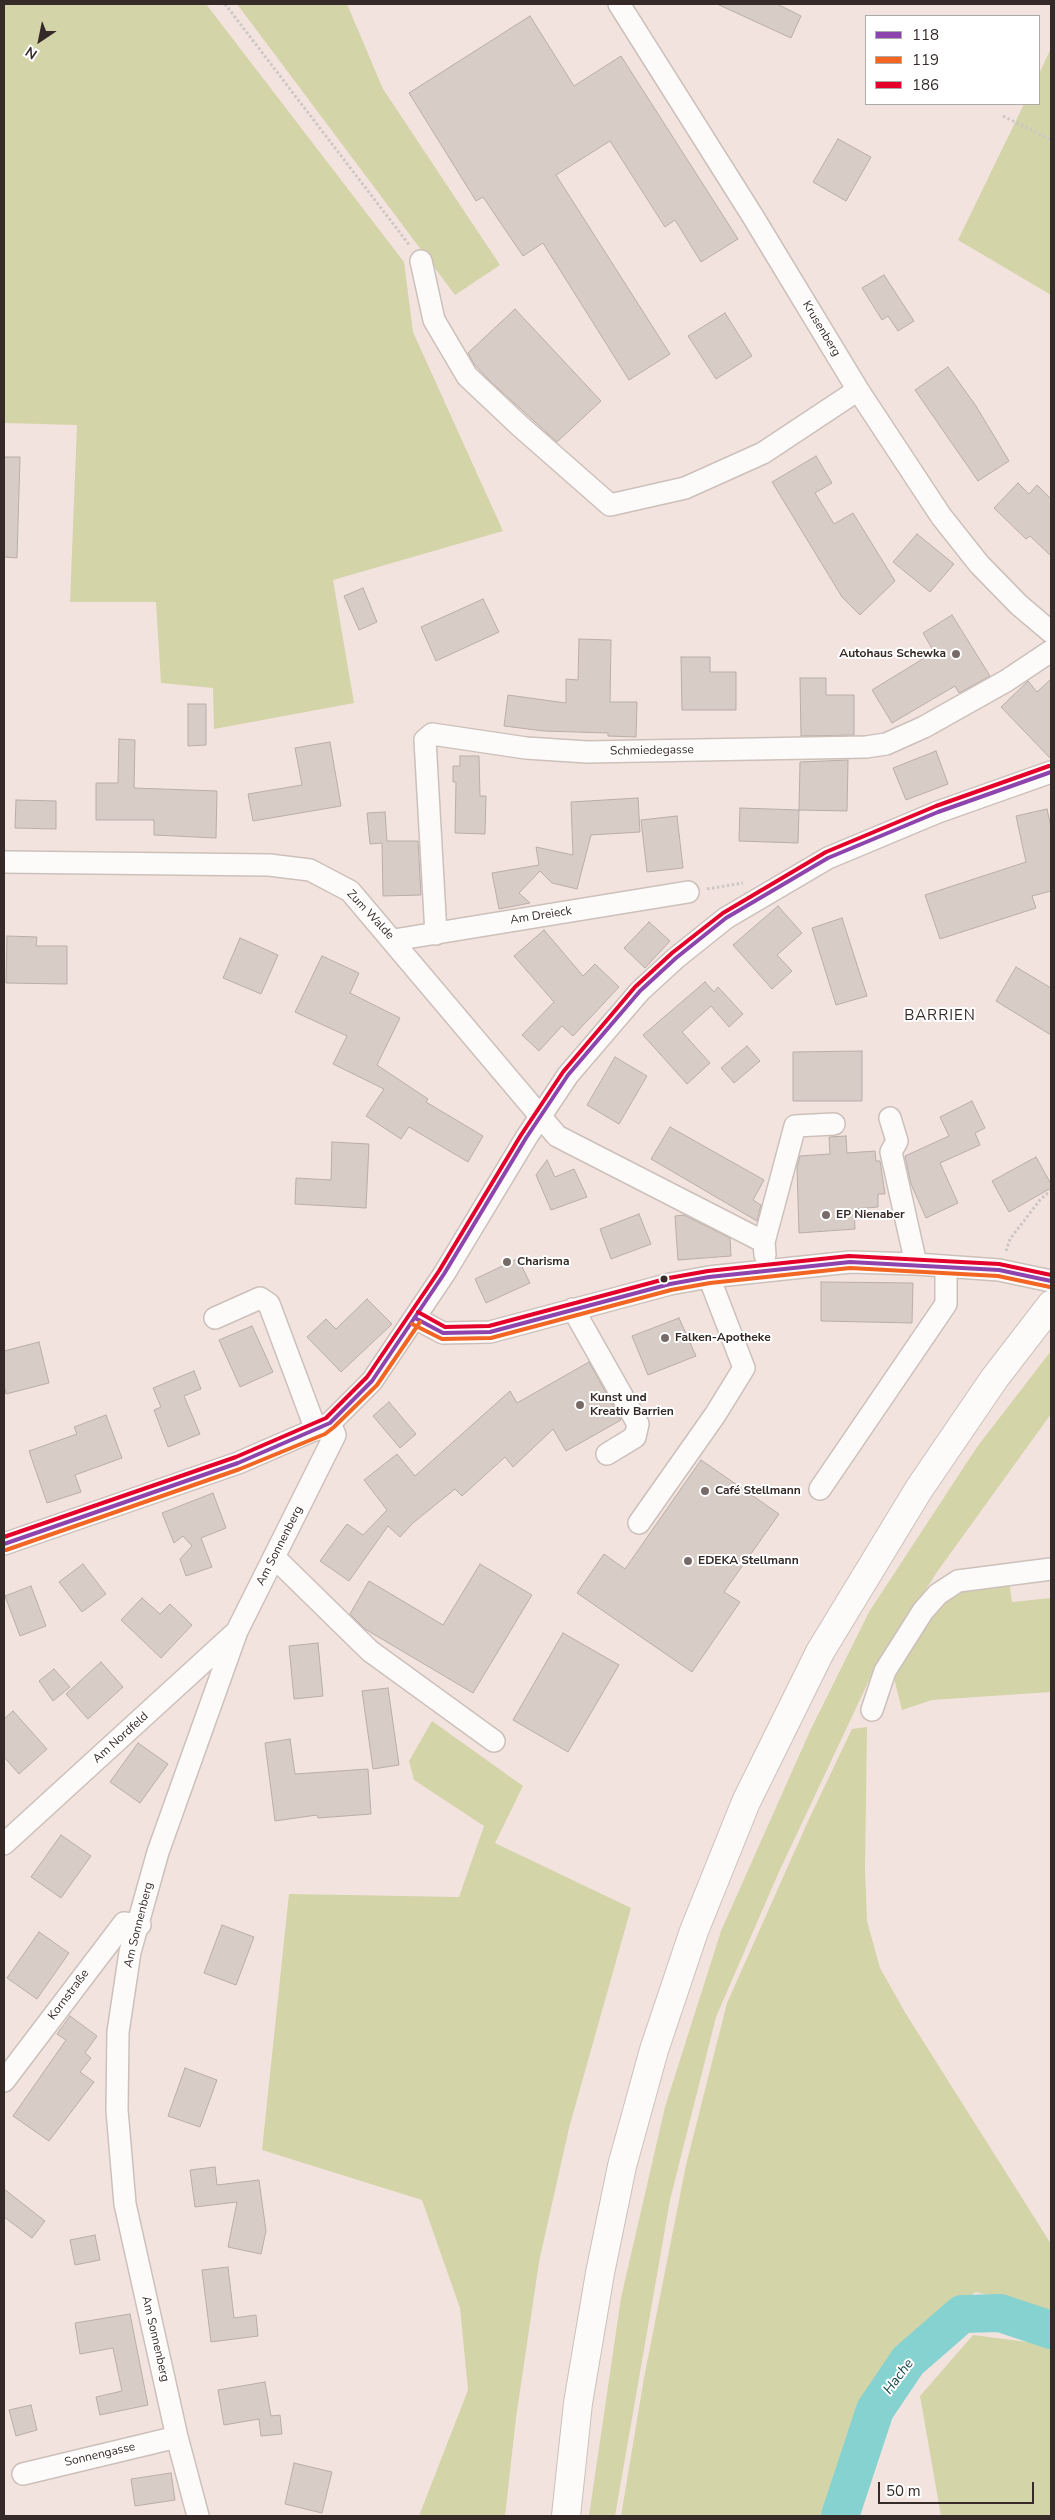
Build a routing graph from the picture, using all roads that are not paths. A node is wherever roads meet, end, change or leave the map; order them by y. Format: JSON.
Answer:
{"nodes":[{"id":1,"x":619,"y":4,"type":"edge"},
{"id":2,"x":422,"y":261,"type":"road end"},
{"id":3,"x":858,"y":390,"type":"junction"},
{"id":4,"x":1051,"y":632,"type":"edge"},
{"id":5,"x":1051,"y":651,"type":"edge"},
{"id":6,"x":1051,"y":772,"type":"edge"},
{"id":7,"x":4,"y":862,"type":"edge"},
{"id":8,"x":688,"y":892,"type":"road end"},
{"id":9,"x":436,"y":934,"type":"junction"},
{"id":10,"x":394,"y":940,"type":"junction"},
{"id":11,"x":540,"y":1115,"type":"junction"},
{"id":12,"x":890,"y":1118,"type":"dead end"},
{"id":13,"x":834,"y":1124,"type":"dead end"},
{"id":14,"x":764,"y":1242,"type":"junction"},
{"id":15,"x":916,"y":1264,"type":"junction"},
{"id":16,"x":946,"y":1266,"type":"junction"},
{"id":17,"x":766,"y":1271,"type":"junction"},
{"id":18,"x":710,"y":1276,"type":"junction"},
{"id":19,"x":1051,"y":1281,"type":"edge"},
{"id":20,"x":1051,"y":1305,"type":"edge"},
{"id":21,"x":573,"y":1309,"type":"junction"},
{"id":22,"x":215,"y":1318,"type":"dead end"},
{"id":23,"x":415,"y":1318,"type":"junction"},
{"id":24,"x":323,"y":1427,"type":"junction"},
{"id":25,"x":607,"y":1454,"type":"dead end"},
{"id":26,"x":820,"y":1489,"type":"dead end"},
{"id":27,"x":639,"y":1523,"type":"dead end"},
{"id":28,"x":4,"y":1544,"type":"edge"},
{"id":29,"x":274,"y":1557,"type":"junction"},
{"id":30,"x":1051,"y":1569,"type":"edge"},
{"id":31,"x":237,"y":1631,"type":"junction"},
{"id":32,"x":872,"y":1710,"type":"dead end"},
{"id":33,"x":494,"y":1741,"type":"dead end"},
{"id":34,"x":4,"y":1844,"type":"edge"},
{"id":35,"x":140,"y":1924,"type":"junction"},
{"id":36,"x":4,"y":2081,"type":"edge"},
{"id":37,"x":177,"y":2437,"type":"junction"},
{"id":38,"x":23,"y":2474,"type":"dead end"},
{"id":39,"x":198,"y":2516,"type":"edge"},
{"id":40,"x":566,"y":2516,"type":"edge"}],
"edges":[{"from":1,"to":3,"type":"street","name":"Krusenberg"},
{"from":2,"to":3,"type":"street"},
{"from":3,"to":4,"type":"street","name":"Krusenberg"},
{"from":5,"to":9,"type":"street","name":"Schmiedegasse"},
{"from":6,"to":11,"type":"street"},
{"from":7,"to":10,"type":"street","name":"Zum Walde"},
{"from":8,"to":9,"type":"street","name":"Am Dreieck"},
{"from":9,"to":10,"type":"street","name":"Am Dreieck"},
{"from":10,"to":11,"type":"street","name":"Zum Walde"},
{"from":11,"to":14,"type":"street","name":"Zum Walde"},
{"from":11,"to":23,"type":"street"},
{"from":12,"to":15,"type":"street"},
{"from":13,"to":14,"type":"street"},
{"from":14,"to":17,"type":"street"},
{"from":15,"to":16,"type":"street"},
{"from":15,"to":17,"type":"street"},
{"from":16,"to":19,"type":"street"},
{"from":16,"to":26,"type":"street"},
{"from":17,"to":18,"type":"street"},
{"from":18,"to":21,"type":"street"},
{"from":18,"to":27,"type":"street"},
{"from":20,"to":40,"type":"main road"},
{"from":21,"to":23,"type":"street"},
{"from":21,"to":25,"type":"street"},
{"from":22,"to":24,"type":"street"},
{"from":23,"to":24,"type":"street"},
{"from":24,"to":28,"type":"street"},
{"from":24,"to":29,"type":"street","name":"Am Sonnenberg"},
{"from":29,"to":31,"type":"street","name":"Am Sonnenberg"},
{"from":29,"to":33,"type":"street"},
{"from":30,"to":32,"type":"street"},
{"from":31,"to":34,"type":"street","name":"Am Nordfeld"},
{"from":31,"to":35,"type":"street","name":"Am Sonnenberg"},
{"from":35,"to":36,"type":"street","name":"Kornstraße"},
{"from":35,"to":37,"type":"street","name":"Am Sonnenberg"},
{"from":37,"to":38,"type":"street","name":"Sonnengasse"},
{"from":37,"to":39,"type":"street","name":"Am Sonnenberg"}]}
